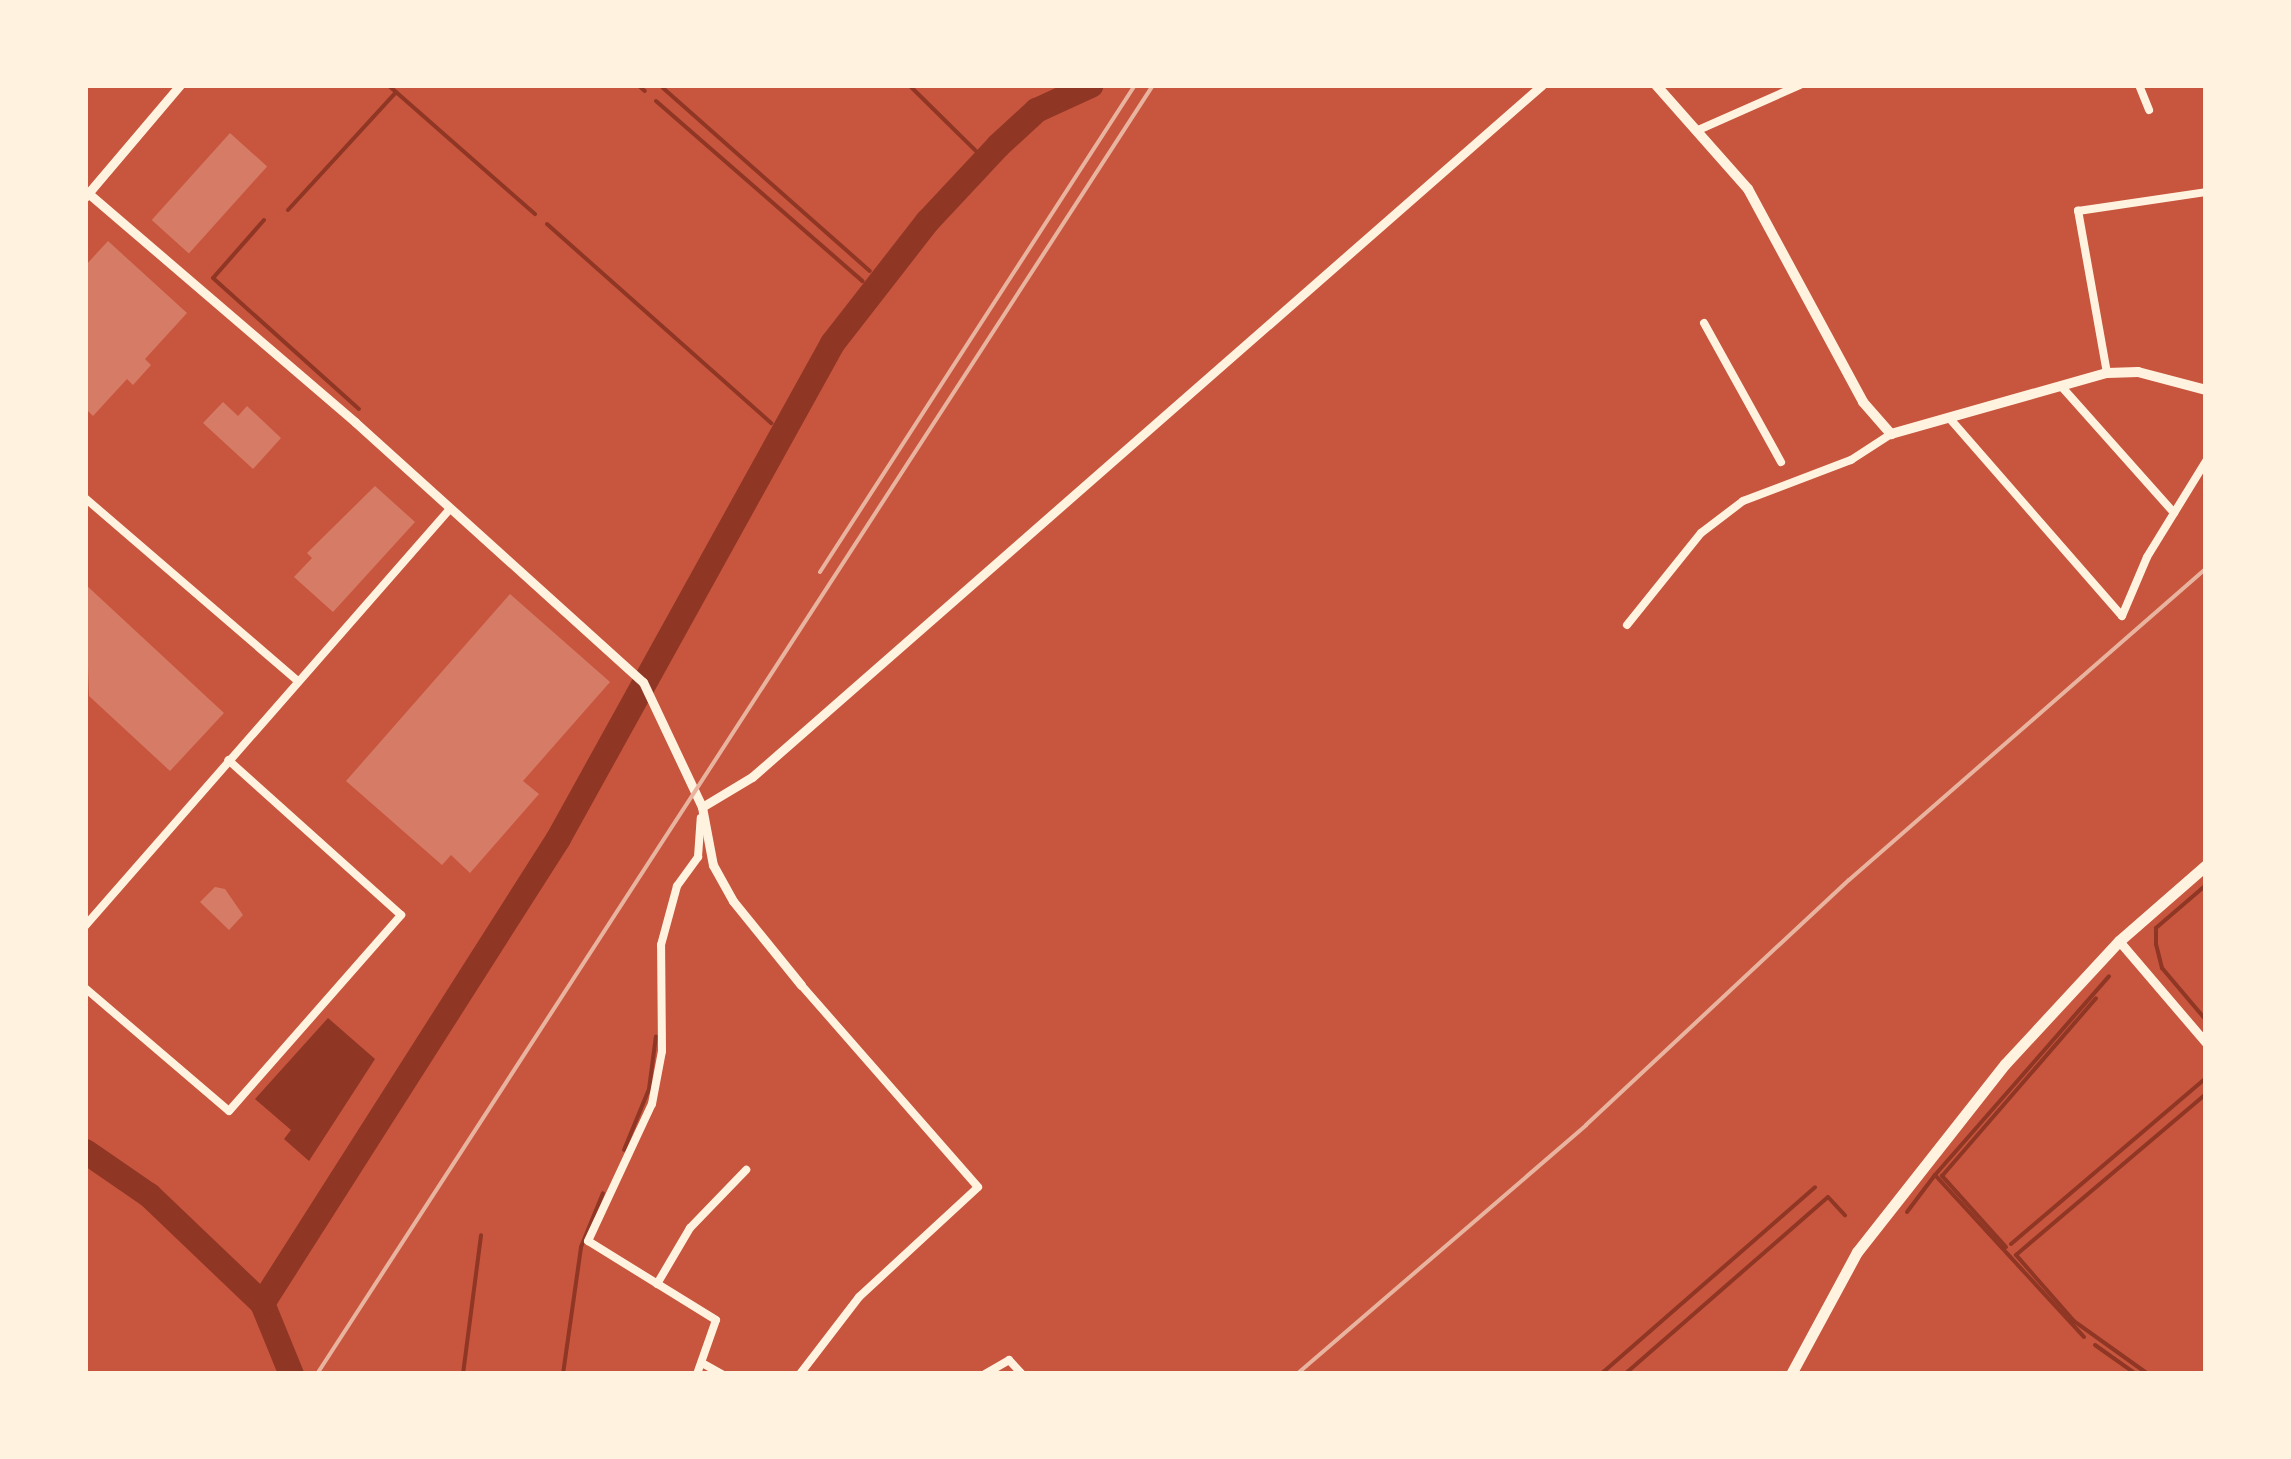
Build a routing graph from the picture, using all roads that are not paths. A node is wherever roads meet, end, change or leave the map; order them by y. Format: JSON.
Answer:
{"nodes":[{"id":1,"x":180,"y":85,"type":"edge"},
{"id":2,"x":1542,"y":85,"type":"edge"},
{"id":3,"x":1656,"y":85,"type":"edge"},
{"id":4,"x":1800,"y":85,"type":"edge"},
{"id":5,"x":2139,"y":85,"type":"edge"},
{"id":6,"x":2149,"y":110,"type":"dead end"},
{"id":7,"x":1696,"y":131,"type":"junction"},
{"id":8,"x":2206,"y":192,"type":"edge"},
{"id":9,"x":87,"y":195,"type":"edge"},
{"id":10,"x":1704,"y":323,"type":"dead end"},
{"id":11,"x":2107,"y":374,"type":"junction"},
{"id":12,"x":2061,"y":386,"type":"junction"},
{"id":13,"x":2206,"y":390,"type":"edge"},
{"id":14,"x":1951,"y":420,"type":"junction"},
{"id":15,"x":1891,"y":434,"type":"junction"},
{"id":16,"x":2206,"y":461,"type":"edge"},
{"id":17,"x":1781,"y":462,"type":"dead end"},
{"id":18,"x":85,"y":498,"type":"edge"},
{"id":19,"x":448,"y":510,"type":"junction"},
{"id":20,"x":2174,"y":514,"type":"junction"},
{"id":21,"x":1626,"y":625,"type":"dead end"},
{"id":22,"x":298,"y":682,"type":"junction"},
{"id":23,"x":228,"y":760,"type":"junction"},
{"id":24,"x":702,"y":807,"type":"junction"},
{"id":25,"x":2206,"y":865,"type":"edge"},
{"id":26,"x":85,"y":926,"type":"edge"},
{"id":27,"x":2120,"y":941,"type":"junction"},
{"id":28,"x":801,"y":985,"type":"joint"},
{"id":29,"x":85,"y":988,"type":"edge"},
{"id":30,"x":2206,"y":1042,"type":"edge"},
{"id":31,"x":746,"y":1170,"type":"dead end"},
{"id":32,"x":657,"y":1284,"type":"junction"},
{"id":33,"x":702,"y":1363,"type":"junction"},
{"id":34,"x":698,"y":1374,"type":"edge"},
{"id":35,"x":722,"y":1374,"type":"edge"},
{"id":36,"x":800,"y":1374,"type":"edge"},
{"id":37,"x":985,"y":1374,"type":"edge"},
{"id":38,"x":1022,"y":1374,"type":"edge"},
{"id":39,"x":1791,"y":1374,"type":"edge"}],
"edges":[{"from":1,"to":9,"type":"street"},
{"from":2,"to":24,"type":"street"},
{"from":3,"to":7,"type":"main road"},
{"from":4,"to":7,"type":"street"},
{"from":5,"to":6,"type":"street"},
{"from":7,"to":15,"type":"main road"},
{"from":8,"to":11,"type":"street"},
{"from":9,"to":19,"type":"street"},
{"from":10,"to":17,"type":"street"},
{"from":11,"to":12,"type":"main road"},
{"from":11,"to":13,"type":"main road"},
{"from":12,"to":14,"type":"main road"},
{"from":12,"to":20,"type":"street"},
{"from":14,"to":15,"type":"main road"},
{"from":14,"to":20,"type":"street"},
{"from":15,"to":21,"type":"street"},
{"from":16,"to":20,"type":"street"},
{"from":18,"to":22,"type":"street"},
{"from":19,"to":22,"type":"street"},
{"from":19,"to":24,"type":"street"},
{"from":22,"to":23,"type":"street"},
{"from":23,"to":26,"type":"street"},
{"from":23,"to":29,"type":"street"},
{"from":24,"to":28,"type":"street"},
{"from":24,"to":32,"type":"street"},
{"from":25,"to":27,"type":"main road"},
{"from":27,"to":30,"type":"street"},
{"from":27,"to":39,"type":"main road"},
{"from":28,"to":36,"type":"street"},
{"from":31,"to":32,"type":"street"},
{"from":32,"to":33,"type":"street"},
{"from":33,"to":34,"type":"street"},
{"from":33,"to":35,"type":"street"},
{"from":37,"to":38,"type":"street"}]}
